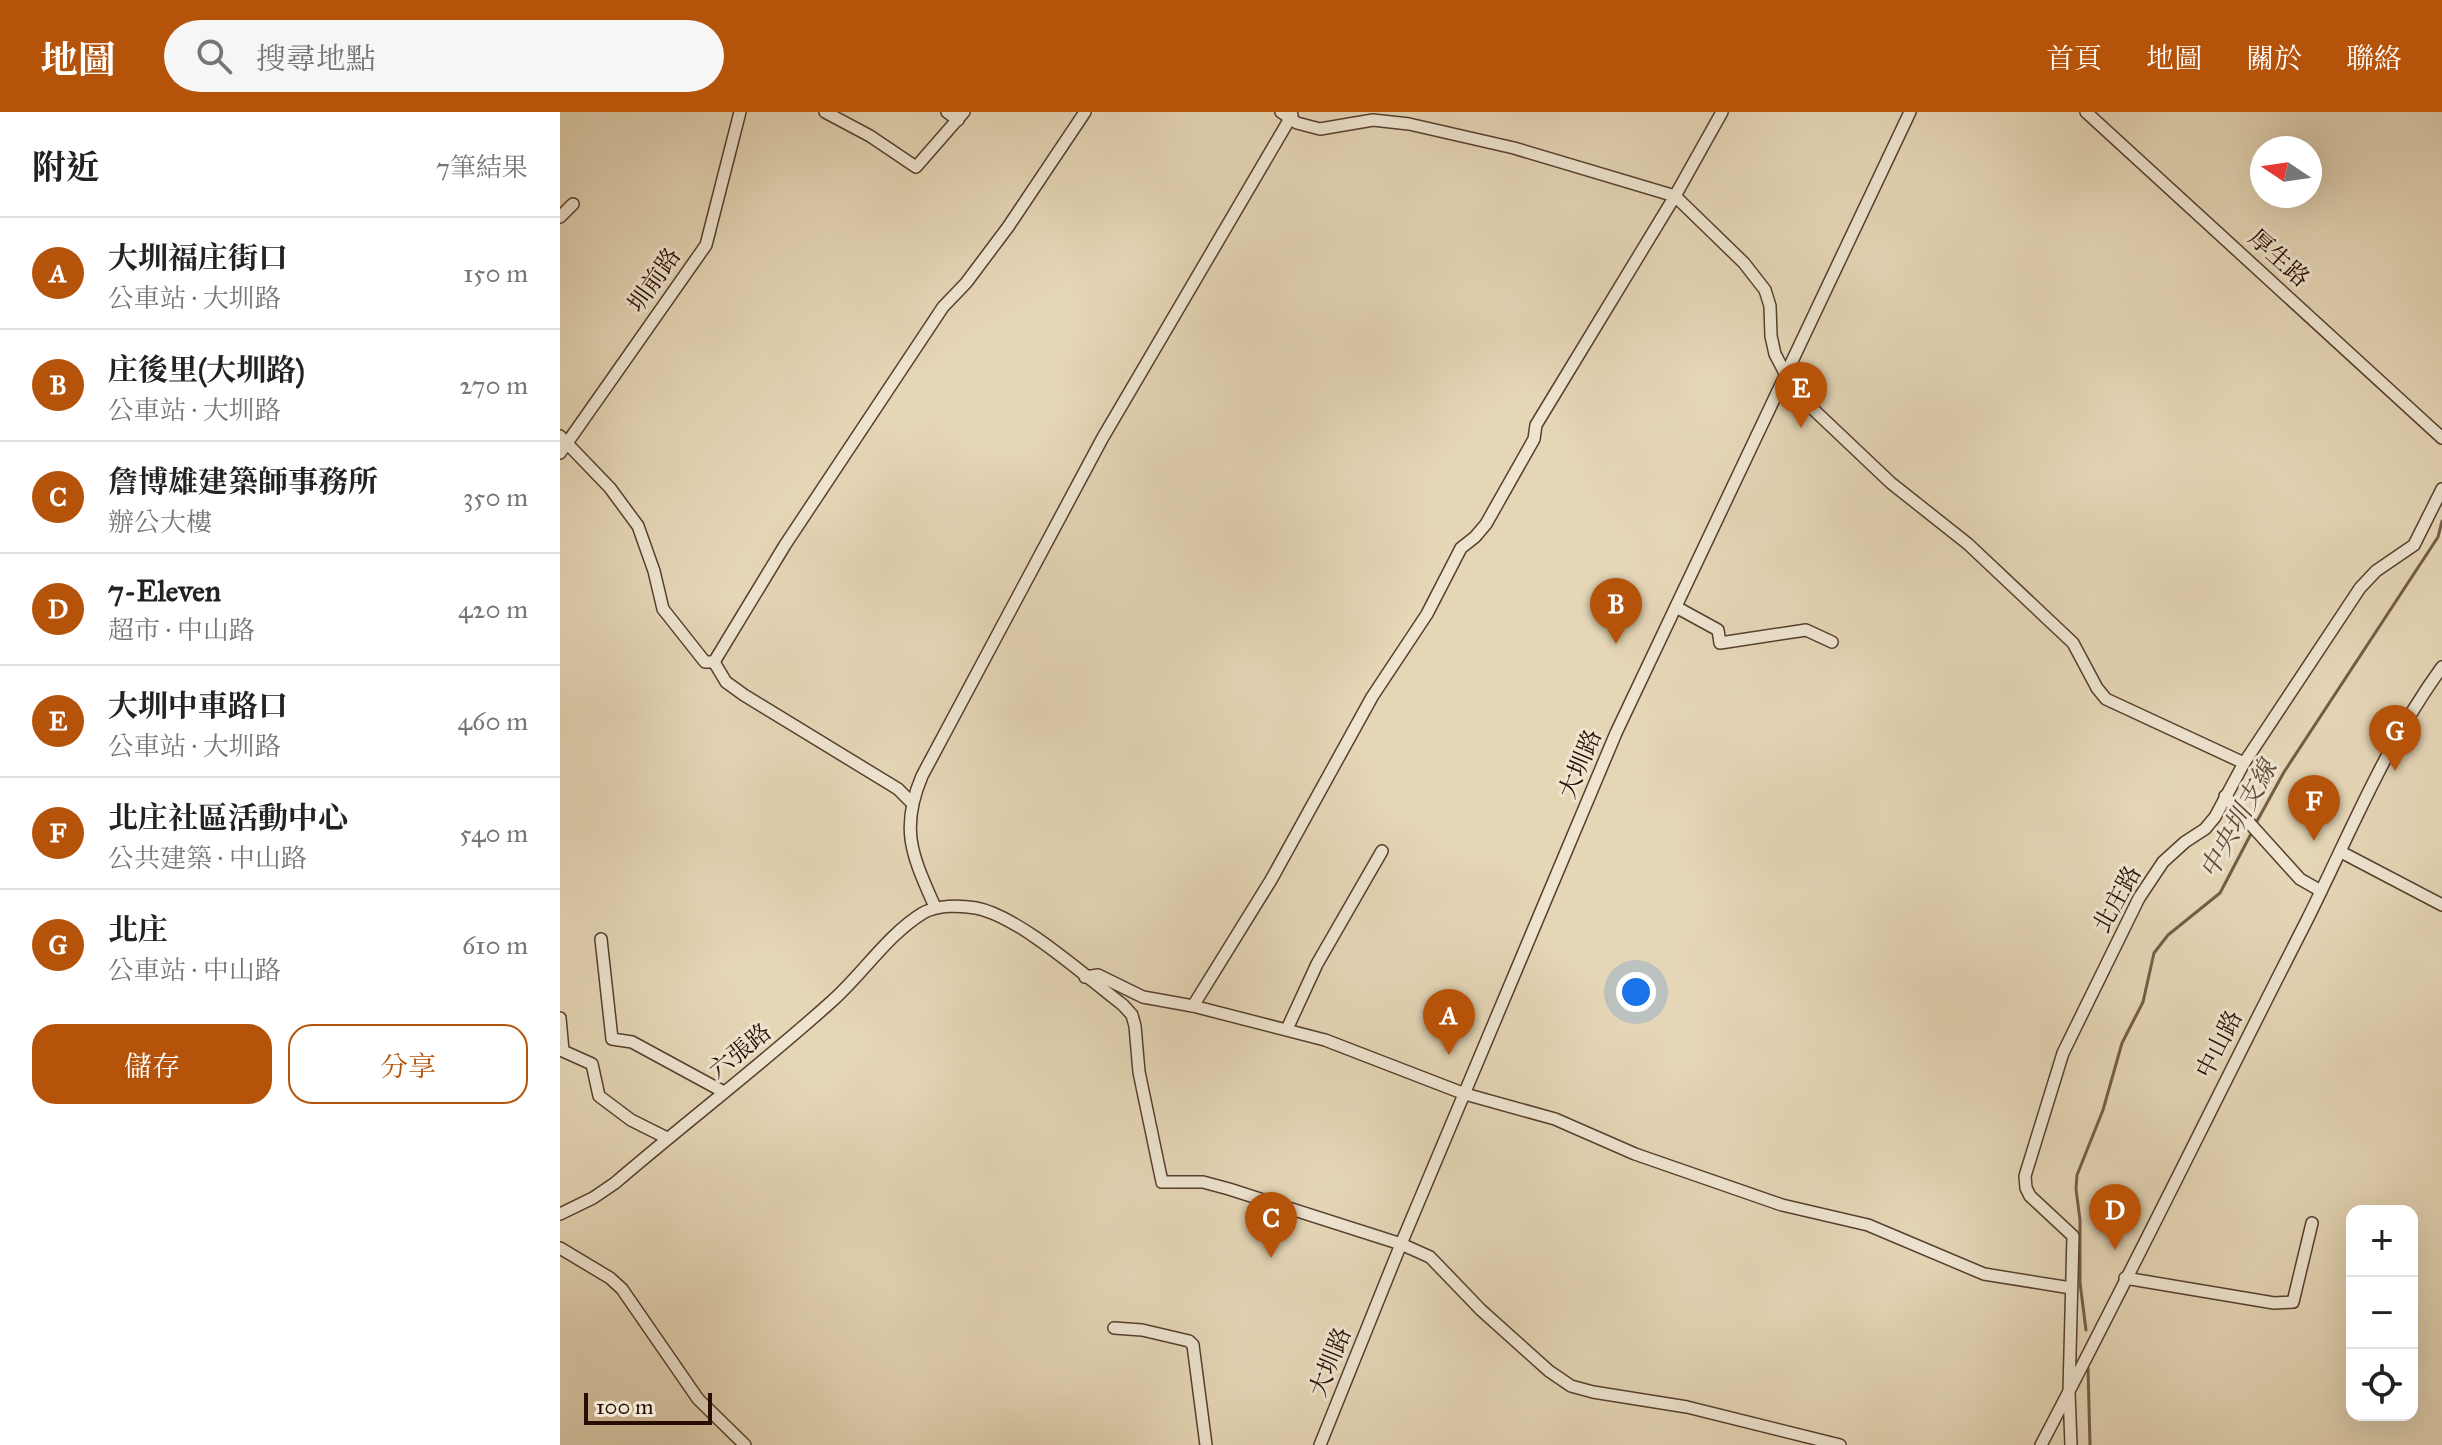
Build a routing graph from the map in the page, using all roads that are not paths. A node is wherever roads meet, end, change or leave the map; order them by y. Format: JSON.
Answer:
{"nodes":[{"id":1,"x":740,"y":112,"type":"edge"},
{"id":2,"x":825,"y":112,"type":"edge"},
{"id":3,"x":947,"y":112,"type":"edge"},
{"id":4,"x":1085,"y":112,"type":"edge"},
{"id":5,"x":1722,"y":112,"type":"edge"},
{"id":6,"x":1910,"y":112,"type":"edge"},
{"id":7,"x":2086,"y":112,"type":"edge"},
{"id":8,"x":1288,"y":115,"type":"edge"},
{"id":9,"x":961,"y":116,"type":"edge"},
{"id":10,"x":1675,"y":196,"type":"junction"},
{"id":11,"x":573,"y":204,"type":"dead end"},
{"id":12,"x":560,"y":217,"type":"edge"},
{"id":13,"x":1786,"y":375,"type":"junction"},
{"id":14,"x":2442,"y":438,"type":"edge"},
{"id":15,"x":562,"y":444,"type":"edge"},
{"id":16,"x":2442,"y":489,"type":"edge"},
{"id":17,"x":1676,"y":607,"type":"junction"},
{"id":18,"x":1832,"y":642,"type":"dead end"},
{"id":19,"x":714,"y":662,"type":"junction"},
{"id":20,"x":2442,"y":667,"type":"edge"},
{"id":21,"x":2244,"y":763,"type":"junction"},
{"id":22,"x":2225,"y":796,"type":"junction"},
{"id":23,"x":911,"y":802,"type":"junction"},
{"id":24,"x":1382,"y":851,"type":"dead end"},
{"id":25,"x":2341,"y":852,"type":"junction"},
{"id":26,"x":2321,"y":891,"type":"junction"},
{"id":27,"x":2442,"y":905,"type":"edge"},
{"id":28,"x":935,"y":907,"type":"junction"},
{"id":29,"x":601,"y":939,"type":"dead end"},
{"id":30,"x":1085,"y":977,"type":"junction"},
{"id":31,"x":1193,"y":1006,"type":"junction"},
{"id":32,"x":560,"y":1018,"type":"edge"},
{"id":33,"x":1287,"y":1029,"type":"junction"},
{"id":34,"x":724,"y":1092,"type":"junction"},
{"id":35,"x":1465,"y":1094,"type":"junction"},
{"id":36,"x":667,"y":1138,"type":"junction"},
{"id":37,"x":560,"y":1214,"type":"edge"},
{"id":38,"x":2312,"y":1223,"type":"dead end"},
{"id":39,"x":1401,"y":1244,"type":"junction"},
{"id":40,"x":560,"y":1248,"type":"edge"},
{"id":41,"x":2125,"y":1278,"type":"junction"},
{"id":42,"x":2071,"y":1288,"type":"junction"},
{"id":43,"x":1114,"y":1328,"type":"dead end"},
{"id":44,"x":2069,"y":1392,"type":"junction"},
{"id":45,"x":745,"y":1445,"type":"edge"},
{"id":46,"x":1206,"y":1445,"type":"edge"},
{"id":47,"x":1320,"y":1445,"type":"edge"},
{"id":48,"x":1840,"y":1445,"type":"edge"},
{"id":49,"x":2041,"y":1445,"type":"edge"},
{"id":50,"x":2071,"y":1445,"type":"edge"}],
"edges":[{"from":1,"to":15,"type":"street","name":"圳前路"},
{"from":2,"to":9,"type":"street"},
{"from":3,"to":9,"type":"street"},
{"from":4,"to":19,"type":"street"},
{"from":5,"to":10,"type":"street"},
{"from":6,"to":13,"type":"street","name":"大圳路"},
{"from":7,"to":14,"type":"street","name":"厚生路"},
{"from":8,"to":10,"type":"street"},
{"from":8,"to":23,"type":"street"},
{"from":10,"to":13,"type":"street"},
{"from":10,"to":31,"type":"street"},
{"from":11,"to":12,"type":"street"},
{"from":13,"to":17,"type":"street","name":"大圳路"},
{"from":13,"to":21,"type":"street"},
{"from":15,"to":19,"type":"street"},
{"from":16,"to":21,"type":"street","name":"北庄路"},
{"from":17,"to":18,"type":"street"},
{"from":17,"to":35,"type":"street","name":"大圳路"},
{"from":19,"to":23,"type":"street"},
{"from":20,"to":25,"type":"street","name":"中山路"},
{"from":21,"to":22,"type":"street","name":"北庄路"},
{"from":22,"to":26,"type":"street"},
{"from":22,"to":42,"type":"street","name":"北庄路"},
{"from":23,"to":28,"type":"street"},
{"from":24,"to":33,"type":"street"},
{"from":25,"to":26,"type":"street","name":"中山路"},
{"from":25,"to":27,"type":"street"},
{"from":26,"to":41,"type":"street","name":"中山路"},
{"from":28,"to":30,"type":"street"},
{"from":28,"to":34,"type":"street","name":"六張路"},
{"from":29,"to":34,"type":"street"},
{"from":30,"to":31,"type":"street"},
{"from":30,"to":39,"type":"street"},
{"from":31,"to":33,"type":"street"},
{"from":32,"to":36,"type":"street"},
{"from":33,"to":35,"type":"street"},
{"from":34,"to":36,"type":"street","name":"六張路"},
{"from":35,"to":39,"type":"street","name":"大圳路"},
{"from":35,"to":42,"type":"street"},
{"from":36,"to":37,"type":"street","name":"六張路"},
{"from":38,"to":41,"type":"street"},
{"from":39,"to":47,"type":"street","name":"大圳路"},
{"from":39,"to":48,"type":"street"},
{"from":40,"to":45,"type":"street"},
{"from":41,"to":44,"type":"street","name":"中山路"},
{"from":42,"to":44,"type":"street","name":"北庄路"},
{"from":43,"to":46,"type":"street"},
{"from":44,"to":49,"type":"street","name":"中山路"},
{"from":44,"to":50,"type":"street","name":"北庄路"}]}
